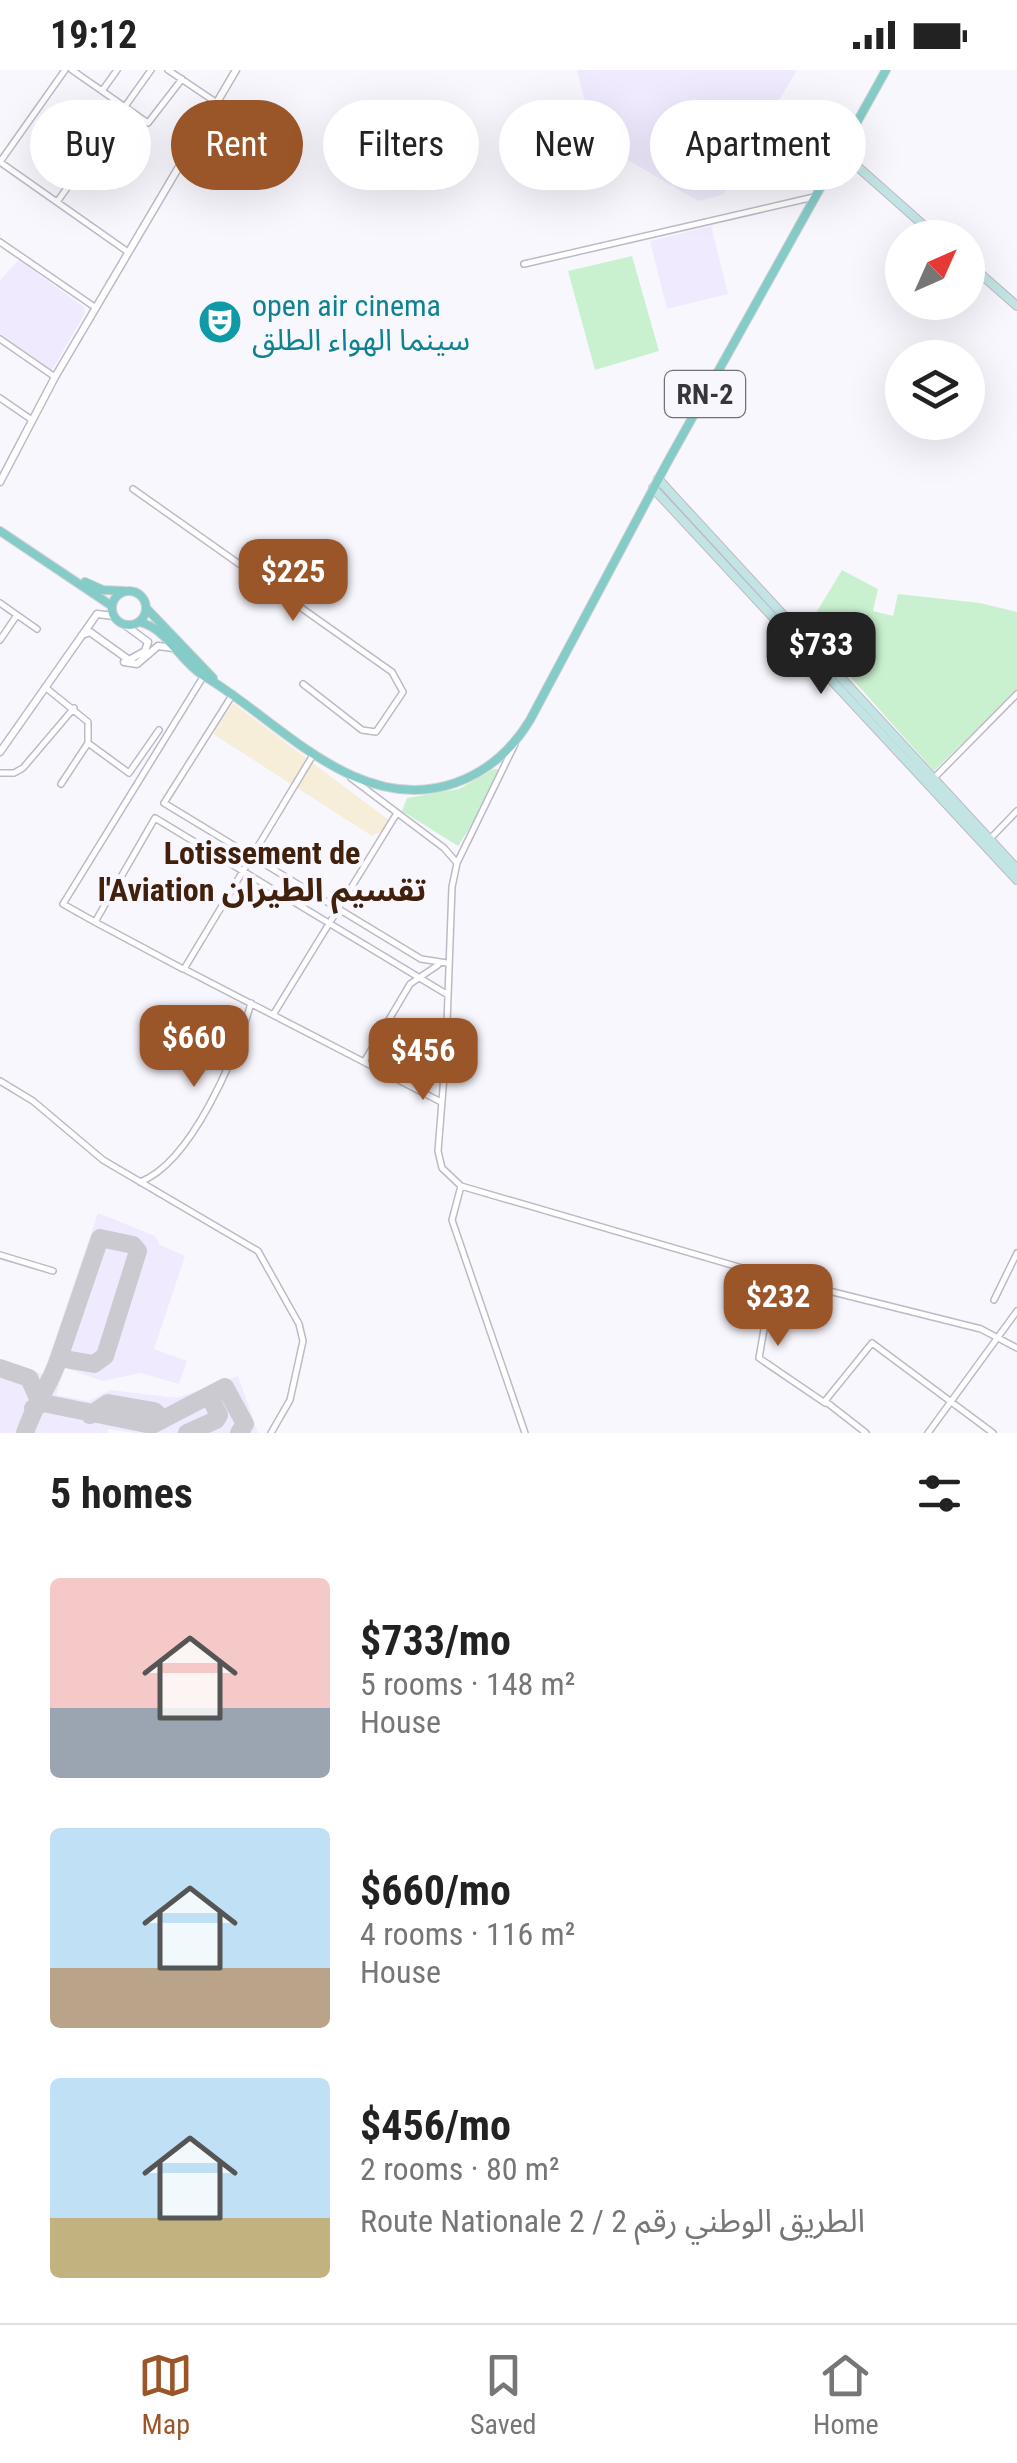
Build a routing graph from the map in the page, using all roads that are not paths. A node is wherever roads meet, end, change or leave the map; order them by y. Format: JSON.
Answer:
{"nodes":[{"id":1,"x":69,"y":70,"type":"edge"},
{"id":2,"x":117,"y":70,"type":"edge"},
{"id":3,"x":152,"y":70,"type":"edge"},
{"id":4,"x":168,"y":70,"type":"edge"},
{"id":5,"x":236,"y":70,"type":"edge"},
{"id":6,"x":886,"y":70,"type":"edge"},
{"id":7,"x":182,"y":79,"type":"junction"},
{"id":8,"x":102,"y":91,"type":"junction"},
{"id":9,"x":114,"y":100,"type":"edge"},
{"id":10,"x":130,"y":100,"type":"edge"},
{"id":11,"x":214,"y":100,"type":"edge"},
{"id":12,"x":218,"y":100,"type":"edge"},
{"id":13,"x":866,"y":106,"type":"edge"},
{"id":14,"x":151,"y":121,"type":"edge"},
{"id":15,"x":0,"y":162,"type":"edge"},
{"id":16,"x":866,"y":174,"type":"edge"},
{"id":17,"x":171,"y":180,"type":"edge"},
{"id":18,"x":66,"y":190,"type":"edge"},
{"id":19,"x":818,"y":190,"type":"edge"},
{"id":20,"x":814,"y":197,"type":"junction"},
{"id":21,"x":57,"y":202,"type":"junction"},
{"id":22,"x":918,"y":220,"type":"edge"},
{"id":23,"x":0,"y":242,"type":"edge"},
{"id":24,"x":128,"y":252,"type":"junction"},
{"id":25,"x":524,"y":264,"type":"dead end"},
{"id":26,"x":985,"y":278,"type":"edge"},
{"id":27,"x":1017,"y":306,"type":"edge"},
{"id":28,"x":96,"y":308,"type":"junction"},
{"id":29,"x":0,"y":340,"type":"edge"},
{"id":30,"x":55,"y":377,"type":"junction"},
{"id":31,"x":0,"y":398,"type":"edge"},
{"id":32,"x":32,"y":420,"type":"junction"},
{"id":33,"x":658,"y":478,"type":"junction"},
{"id":34,"x":0,"y":482,"type":"edge"},
{"id":35,"x":653,"y":488,"type":"junction"},
{"id":36,"x":133,"y":489,"type":"dead end"},
{"id":37,"x":0,"y":531,"type":"edge"},
{"id":38,"x":63,"y":572,"type":"junction"},
{"id":39,"x":124,"y":592,"type":"junction"},
{"id":40,"x":103,"y":600,"type":"junction"},
{"id":41,"x":0,"y":603,"type":"edge"},
{"id":42,"x":147,"y":609,"type":"junction"},
{"id":43,"x":113,"y":611,"type":"junction"},
{"id":44,"x":101,"y":612,"type":"junction"},
{"id":45,"x":18,"y":615,"type":"junction"},
{"id":46,"x":140,"y":622,"type":"junction"},
{"id":47,"x":126,"y":625,"type":"junction"},
{"id":48,"x":37,"y":629,"type":"dead end"},
{"id":49,"x":82,"y":636,"type":"junction"},
{"id":50,"x":0,"y":640,"type":"edge"},
{"id":51,"x":803,"y":643,"type":"junction"},
{"id":52,"x":176,"y":649,"type":"junction"},
{"id":53,"x":208,"y":675,"type":"junction"},
{"id":54,"x":303,"y":684,"type":"dead end"},
{"id":55,"x":45,"y":687,"type":"junction"},
{"id":56,"x":234,"y":694,"type":"junction"},
{"id":57,"x":1017,"y":694,"type":"edge"},
{"id":58,"x":74,"y":708,"type":"junction"},
{"id":59,"x":159,"y":730,"type":"dead end"},
{"id":60,"x":88,"y":743,"type":"junction"},
{"id":61,"x":516,"y":744,"type":"junction"},
{"id":62,"x":0,"y":752,"type":"edge"},
{"id":63,"x":315,"y":753,"type":"junction"},
{"id":64,"x":0,"y":773,"type":"edge"},
{"id":65,"x":346,"y":774,"type":"junction"},
{"id":66,"x":934,"y":778,"type":"junction"},
{"id":67,"x":60,"y":784,"type":"dead end"},
{"id":68,"x":164,"y":804,"type":"junction"},
{"id":69,"x":1017,"y":811,"type":"edge"},
{"id":70,"x":397,"y":813,"type":"junction"},
{"id":71,"x":155,"y":818,"type":"junction"},
{"id":72,"x":987,"y":842,"type":"junction"},
{"id":73,"x":250,"y":856,"type":"junction"},
{"id":74,"x":458,"y":864,"type":"junction"},
{"id":75,"x":1017,"y":868,"type":"edge"},
{"id":76,"x":241,"y":870,"type":"junction"},
{"id":77,"x":1017,"y":880,"type":"edge"},
{"id":78,"x":336,"y":910,"type":"junction"},
{"id":79,"x":95,"y":922,"type":"junction"},
{"id":80,"x":329,"y":924,"type":"junction"},
{"id":81,"x":447,"y":963,"type":"junction"},
{"id":82,"x":438,"y":965,"type":"junction"},
{"id":83,"x":184,"y":969,"type":"junction"},
{"id":84,"x":416,"y":977,"type":"junction"},
{"id":85,"x":448,"y":995,"type":"junction"},
{"id":86,"x":251,"y":1003,"type":"junction"},
{"id":87,"x":273,"y":1016,"type":"junction"},
{"id":88,"x":364,"y":1062,"type":"junction"},
{"id":89,"x":0,"y":1081,"type":"edge"},
{"id":90,"x":441,"y":1102,"type":"junction"},
{"id":91,"x":139,"y":1182,"type":"junction"},
{"id":92,"x":461,"y":1186,"type":"junction"},
{"id":93,"x":1017,"y":1253,"type":"edge"},
{"id":94,"x":0,"y":1255,"type":"edge"},
{"id":95,"x":53,"y":1271,"type":"dead end"},
{"id":96,"x":774,"y":1278,"type":"junction"},
{"id":97,"x":994,"y":1300,"type":"dead end"},
{"id":98,"x":1017,"y":1311,"type":"edge"},
{"id":99,"x":999,"y":1335,"type":"junction"},
{"id":100,"x":1017,"y":1348,"type":"edge"},
{"id":101,"x":950,"y":1402,"type":"junction"},
{"id":102,"x":825,"y":1403,"type":"junction"},
{"id":103,"x":271,"y":1433,"type":"edge"},
{"id":104,"x":525,"y":1433,"type":"edge"},
{"id":105,"x":866,"y":1433,"type":"edge"},
{"id":106,"x":928,"y":1433,"type":"edge"},
{"id":107,"x":992,"y":1433,"type":"edge"}],
"edges":[{"from":1,"to":8,"type":"street"},
{"from":1,"to":15,"type":"street"},
{"from":2,"to":8,"type":"street"},
{"from":3,"to":10,"type":"street"},
{"from":4,"to":7,"type":"street"},
{"from":5,"to":12,"type":"street"},
{"from":6,"to":13,"type":"main road","number":"RN-2"},
{"from":7,"to":11,"type":"street"},
{"from":7,"to":14,"type":"street"},
{"from":8,"to":9,"type":"street"},
{"from":15,"to":21,"type":"street"},
{"from":16,"to":22,"type":"main road"},
{"from":17,"to":24,"type":"street"},
{"from":18,"to":21,"type":"street"},
{"from":19,"to":20,"type":"main road","number":"RN-2"},
{"from":20,"to":25,"type":"street"},
{"from":20,"to":33,"type":"main road","number":"RN-2"},
{"from":21,"to":24,"type":"street"},
{"from":23,"to":28,"type":"street"},
{"from":24,"to":28,"type":"street"},
{"from":26,"to":27,"type":"main road"},
{"from":28,"to":30,"type":"street"},
{"from":29,"to":30,"type":"street"},
{"from":30,"to":32,"type":"street"},
{"from":31,"to":32,"type":"street"},
{"from":32,"to":34,"type":"street"},
{"from":33,"to":35,"type":"main road","number":"RN-2"},
{"from":33,"to":51,"type":"main road"},
{"from":35,"to":51,"type":"main road"},
{"from":35,"to":61,"type":"main road","number":"RN-2"},
{"from":36,"to":54,"type":"street"},
{"from":37,"to":38,"type":"main road","number":"RN-2"},
{"from":38,"to":39,"type":"main road","number":"RN-2"},
{"from":38,"to":40,"type":"main road","number":"RN-2"},
{"from":39,"to":42,"type":"main road","number":"RN-2"},
{"from":39,"to":43,"type":"main road"},
{"from":40,"to":43,"type":"main road","number":"RN-2"},
{"from":40,"to":44,"type":"main road"},
{"from":41,"to":45,"type":"street"},
{"from":42,"to":46,"type":"main road"},
{"from":42,"to":53,"type":"main road","number":"RN-2"},
{"from":43,"to":44,"type":"street"},
{"from":43,"to":47,"type":"main road","number":"RN-2"},
{"from":44,"to":49,"type":"street"},
{"from":45,"to":48,"type":"street"},
{"from":45,"to":50,"type":"street"},
{"from":46,"to":47,"type":"main road"},
{"from":46,"to":52,"type":"main road","number":"RN-2"},
{"from":47,"to":49,"type":"street"},
{"from":49,"to":52,"type":"street"},
{"from":49,"to":55,"type":"street"},
{"from":51,"to":66,"type":"main road"},
{"from":51,"to":72,"type":"main road"},
{"from":52,"to":53,"type":"main road","number":"RN-2"},
{"from":53,"to":56,"type":"main road","number":"RN-2"},
{"from":53,"to":79,"type":"street"},
{"from":55,"to":58,"type":"street"},
{"from":55,"to":62,"type":"street"},
{"from":56,"to":63,"type":"main road","number":"RN-2"},
{"from":56,"to":68,"type":"street"},
{"from":57,"to":66,"type":"street"},
{"from":58,"to":60,"type":"street"},
{"from":58,"to":64,"type":"street"},
{"from":59,"to":60,"type":"street"},
{"from":60,"to":67,"type":"street"},
{"from":61,"to":65,"type":"main road","number":"RN-2"},
{"from":61,"to":74,"type":"street"},
{"from":63,"to":65,"type":"main road","number":"RN-2"},
{"from":63,"to":73,"type":"street"},
{"from":65,"to":70,"type":"street"},
{"from":66,"to":72,"type":"main road"},
{"from":68,"to":71,"type":"street"},
{"from":68,"to":73,"type":"street"},
{"from":69,"to":72,"type":"street"},
{"from":70,"to":74,"type":"street"},
{"from":70,"to":78,"type":"street"},
{"from":71,"to":76,"type":"street"},
{"from":71,"to":79,"type":"street"},
{"from":72,"to":75,"type":"main road"},
{"from":72,"to":77,"type":"main road"},
{"from":73,"to":76,"type":"street"},
{"from":73,"to":78,"type":"street"},
{"from":74,"to":81,"type":"street"},
{"from":76,"to":80,"type":"street"},
{"from":76,"to":83,"type":"street"},
{"from":78,"to":80,"type":"street"},
{"from":78,"to":82,"type":"street"},
{"from":79,"to":83,"type":"street"},
{"from":80,"to":84,"type":"street"},
{"from":80,"to":87,"type":"street"},
{"from":81,"to":82,"type":"street"},
{"from":81,"to":85,"type":"street"},
{"from":82,"to":84,"type":"street"},
{"from":83,"to":86,"type":"street"},
{"from":84,"to":85,"type":"street"},
{"from":84,"to":88,"type":"street"},
{"from":85,"to":90,"type":"street"},
{"from":86,"to":87,"type":"street"},
{"from":86,"to":91,"type":"street"},
{"from":87,"to":88,"type":"street"},
{"from":88,"to":90,"type":"street"},
{"from":89,"to":91,"type":"street"},
{"from":90,"to":92,"type":"street"},
{"from":91,"to":103,"type":"street"},
{"from":92,"to":96,"type":"street"},
{"from":92,"to":104,"type":"street"},
{"from":93,"to":97,"type":"street"},
{"from":94,"to":95,"type":"street"},
{"from":96,"to":99,"type":"street"},
{"from":96,"to":102,"type":"street"},
{"from":98,"to":99,"type":"street"},
{"from":99,"to":100,"type":"street"},
{"from":99,"to":101,"type":"street"},
{"from":101,"to":102,"type":"street"},
{"from":101,"to":106,"type":"street"},
{"from":101,"to":107,"type":"street"},
{"from":102,"to":105,"type":"street"}]}
